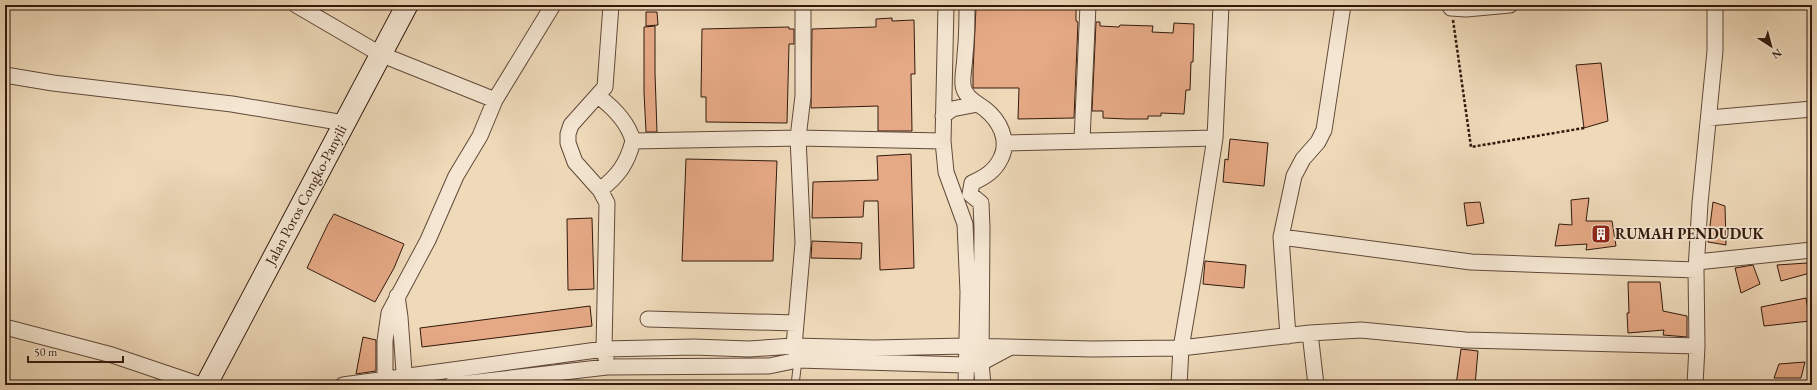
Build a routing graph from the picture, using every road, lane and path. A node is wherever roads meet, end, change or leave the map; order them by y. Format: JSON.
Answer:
{"nodes":[{"id":1,"x":296,"y":5,"type":"edge"},
{"id":2,"x":407,"y":5,"type":"edge"},
{"id":3,"x":553,"y":5,"type":"edge"},
{"id":4,"x":611,"y":5,"type":"edge"},
{"id":5,"x":803,"y":5,"type":"edge"},
{"id":6,"x":946,"y":5,"type":"edge"},
{"id":7,"x":967,"y":5,"type":"edge"},
{"id":8,"x":1088,"y":5,"type":"edge"},
{"id":9,"x":1221,"y":5,"type":"edge"},
{"id":10,"x":1343,"y":5,"type":"edge"},
{"id":11,"x":1510,"y":5,"type":"edge"},
{"id":12,"x":1715,"y":5,"type":"edge"},
{"id":13,"x":1450,"y":6,"type":"edge"},
{"id":14,"x":380,"y":54,"type":"junction"},
{"id":15,"x":5,"y":75,"type":"edge"},
{"id":16,"x":598,"y":96,"type":"junction"},
{"id":17,"x":495,"y":100,"type":"junction"},
{"id":18,"x":978,"y":104,"type":"junction"},
{"id":19,"x":1812,"y":109,"type":"edge"},
{"id":20,"x":943,"y":116,"type":"junction"},
{"id":21,"x":1709,"y":118,"type":"junction"},
{"id":22,"x":344,"y":123,"type":"junction"},
{"id":23,"x":1584,"y":128,"type":"dead end"},
{"id":24,"x":798,"y":138,"type":"junction"},
{"id":25,"x":1214,"y":138,"type":"junction"},
{"id":26,"x":1082,"y":140,"type":"junction"},
{"id":27,"x":634,"y":141,"type":"junction"},
{"id":28,"x":943,"y":141,"type":"junction"},
{"id":29,"x":1005,"y":143,"type":"junction"},
{"id":30,"x":946,"y":172,"type":"junction"},
{"id":31,"x":972,"y":183,"type":"junction"},
{"id":32,"x":600,"y":190,"type":"junction"},
{"id":33,"x":1281,"y":237,"type":"junction"},
{"id":34,"x":1812,"y":250,"type":"edge"},
{"id":35,"x":1697,"y":266,"type":"junction"},
{"id":36,"x":397,"y":296,"type":"junction"},
{"id":37,"x":648,"y":319,"type":"dead end"},
{"id":38,"x":796,"y":323,"type":"junction"},
{"id":39,"x":5,"y":328,"type":"edge"},
{"id":40,"x":1310,"y":333,"type":"junction"},
{"id":41,"x":1288,"y":336,"type":"junction"},
{"id":42,"x":966,"y":346,"type":"junction"},
{"id":43,"x":1697,"y":346,"type":"junction"},
{"id":44,"x":981,"y":347,"type":"junction"},
{"id":45,"x":604,"y":348,"type":"junction"},
{"id":46,"x":1010,"y":348,"type":"junction"},
{"id":47,"x":1181,"y":348,"type":"junction"},
{"id":48,"x":796,"y":353,"type":"junction"},
{"id":49,"x":981,"y":363,"type":"junction"},
{"id":50,"x":965,"y":365,"type":"junction"},
{"id":51,"x":607,"y":367,"type":"junction"},
{"id":52,"x":404,"y":380,"type":"edge"},
{"id":53,"x":385,"y":382,"type":"edge"},
{"id":54,"x":201,"y":385,"type":"edge"},
{"id":55,"x":206,"y":385,"type":"edge"},
{"id":56,"x":343,"y":385,"type":"edge"},
{"id":57,"x":451,"y":385,"type":"edge"},
{"id":58,"x":795,"y":385,"type":"edge"},
{"id":59,"x":966,"y":385,"type":"edge"},
{"id":60,"x":983,"y":385,"type":"edge"},
{"id":61,"x":1179,"y":385,"type":"edge"},
{"id":62,"x":1316,"y":385,"type":"edge"},
{"id":63,"x":1695,"y":385,"type":"edge"}],
"edges":[{"from":1,"to":14,"type":"street"},
{"from":2,"to":14,"type":"main road","name":"Jalan Poros Congko-Panyili"},
{"from":3,"to":17,"type":"street"},
{"from":4,"to":16,"type":"street"},
{"from":5,"to":24,"type":"street"},
{"from":6,"to":20,"type":"street"},
{"from":7,"to":18,"type":"street"},
{"from":8,"to":26,"type":"street"},
{"from":9,"to":25,"type":"street"},
{"from":10,"to":33,"type":"street"},
{"from":11,"to":13,"type":"street"},
{"from":12,"to":21,"type":"street"},
{"from":13,"to":23,"type":"path"},
{"from":14,"to":17,"type":"street"},
{"from":14,"to":22,"type":"main road","name":"Jalan Poros Congko-Panyili"},
{"from":15,"to":22,"type":"street"},
{"from":16,"to":27,"type":"street"},
{"from":16,"to":32,"type":"street"},
{"from":17,"to":36,"type":"street"},
{"from":18,"to":20,"type":"street"},
{"from":18,"to":29,"type":"street"},
{"from":19,"to":21,"type":"street"},
{"from":20,"to":28,"type":"street"},
{"from":21,"to":35,"type":"street"},
{"from":22,"to":55,"type":"main road","name":"Jalan Poros Congko-Panyili"},
{"from":24,"to":27,"type":"street"},
{"from":24,"to":28,"type":"street"},
{"from":24,"to":38,"type":"street"},
{"from":25,"to":26,"type":"street"},
{"from":25,"to":47,"type":"street"},
{"from":26,"to":29,"type":"street"},
{"from":27,"to":32,"type":"street"},
{"from":28,"to":30,"type":"street"},
{"from":29,"to":31,"type":"street"},
{"from":30,"to":31,"type":"street"},
{"from":30,"to":42,"type":"street"},
{"from":31,"to":44,"type":"street"},
{"from":32,"to":45,"type":"street"},
{"from":33,"to":35,"type":"street"},
{"from":33,"to":41,"type":"street"},
{"from":34,"to":35,"type":"street"},
{"from":35,"to":43,"type":"street"},
{"from":36,"to":52,"type":"street"},
{"from":36,"to":53,"type":"street"},
{"from":37,"to":38,"type":"street"},
{"from":38,"to":48,"type":"street"},
{"from":39,"to":54,"type":"street"},
{"from":40,"to":41,"type":"street"},
{"from":40,"to":43,"type":"street"},
{"from":40,"to":62,"type":"street"},
{"from":41,"to":47,"type":"street"},
{"from":42,"to":44,"type":"street"},
{"from":42,"to":48,"type":"street"},
{"from":42,"to":50,"type":"street"},
{"from":43,"to":63,"type":"street"},
{"from":44,"to":46,"type":"street"},
{"from":44,"to":49,"type":"street"},
{"from":45,"to":48,"type":"street"},
{"from":45,"to":51,"type":"street"},
{"from":45,"to":52,"type":"street"},
{"from":46,"to":47,"type":"street"},
{"from":46,"to":49,"type":"street"},
{"from":47,"to":61,"type":"street"},
{"from":48,"to":50,"type":"street"},
{"from":48,"to":51,"type":"street"},
{"from":48,"to":58,"type":"lane"},
{"from":49,"to":50,"type":"street"},
{"from":49,"to":60,"type":"street"},
{"from":50,"to":59,"type":"street"},
{"from":51,"to":57,"type":"street"},
{"from":52,"to":53,"type":"street"},
{"from":53,"to":56,"type":"street"}]}
